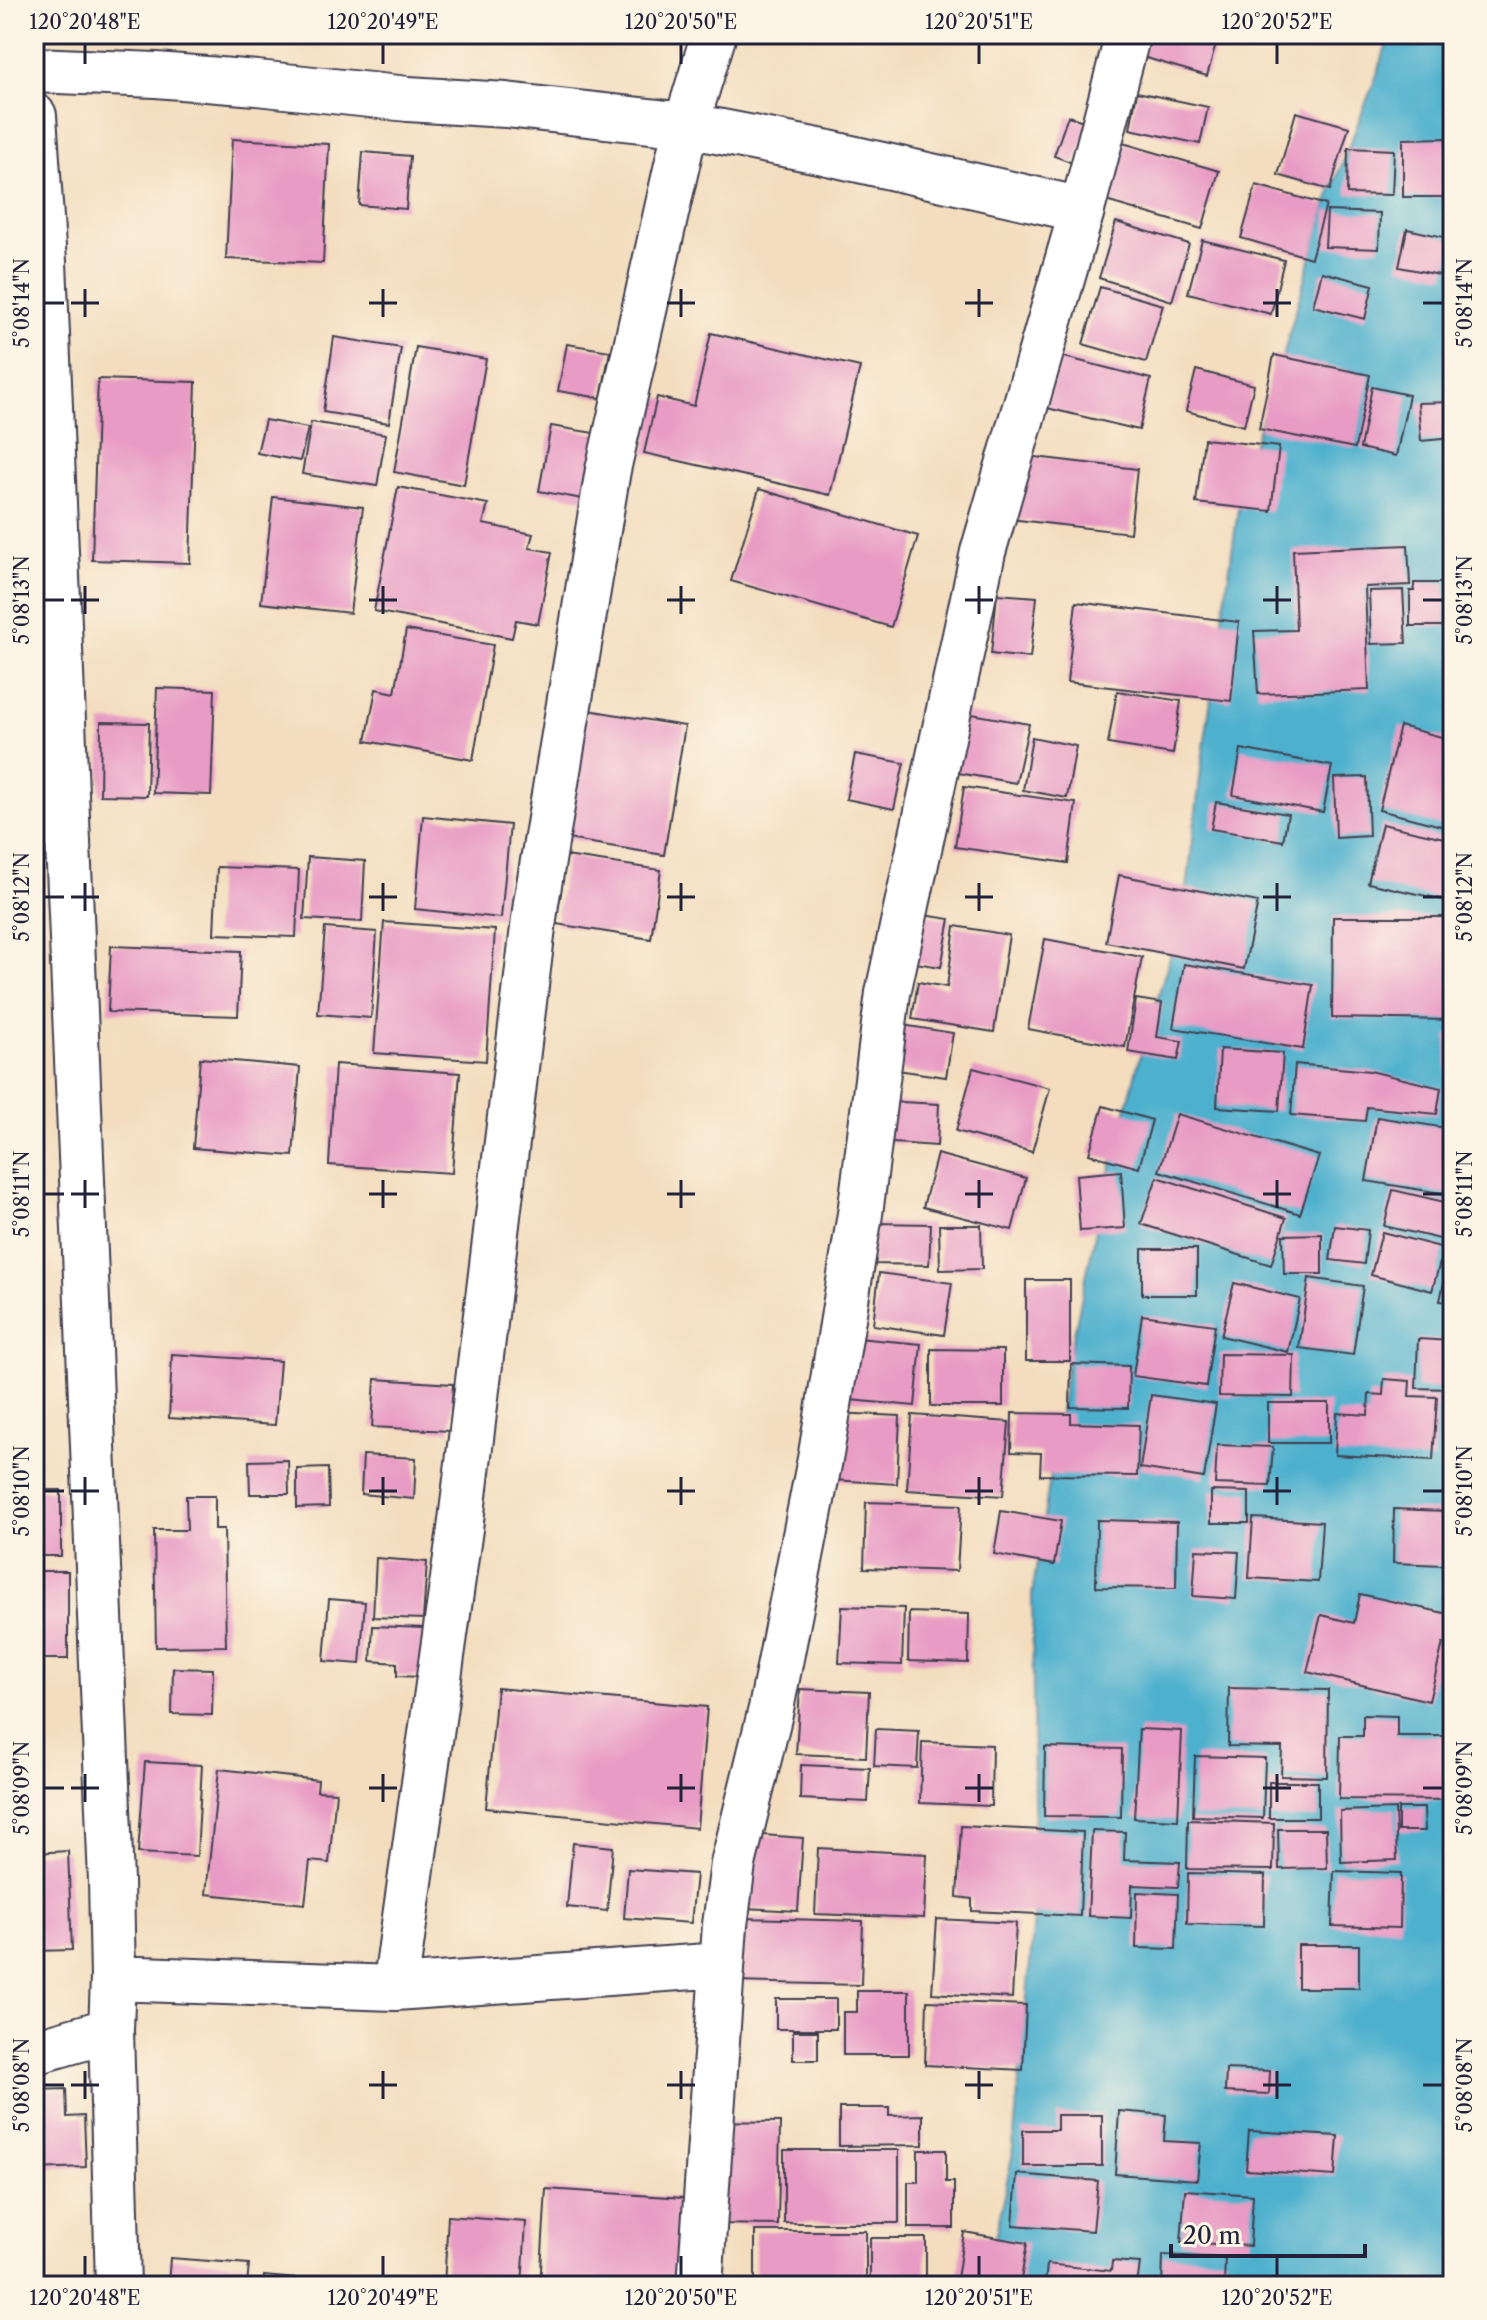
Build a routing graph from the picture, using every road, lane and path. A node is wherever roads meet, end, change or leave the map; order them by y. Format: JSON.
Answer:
{"nodes":[{"id":1,"x":714,"y":34,"type":"edge"},
{"id":2,"x":1128,"y":34,"type":"edge"},
{"id":3,"x":34,"y":70,"type":"edge"},
{"id":4,"x":34,"y":116,"type":"edge"},
{"id":5,"x":686,"y":125,"type":"junction"},
{"id":6,"x":1082,"y":210,"type":"junction"},
{"id":7,"x":722,"y":1965,"type":"junction"},
{"id":8,"x":113,"y":1978,"type":"junction"},
{"id":9,"x":395,"y":1988,"type":"junction"},
{"id":10,"x":111,"y":2030,"type":"junction"},
{"id":11,"x":34,"y":2052,"type":"edge"},
{"id":12,"x":118,"y":2286,"type":"edge"},
{"id":13,"x":700,"y":2286,"type":"edge"}],
"edges":[{"from":1,"to":5,"type":"street"},
{"from":2,"to":6,"type":"street"},
{"from":3,"to":5,"type":"street"},
{"from":4,"to":8,"type":"street"},
{"from":5,"to":6,"type":"street"},
{"from":5,"to":9,"type":"street"},
{"from":6,"to":7,"type":"street"},
{"from":7,"to":9,"type":"street"},
{"from":7,"to":13,"type":"street"},
{"from":8,"to":9,"type":"street"},
{"from":8,"to":10,"type":"street"},
{"from":10,"to":11,"type":"street"},
{"from":10,"to":12,"type":"street"}]}
